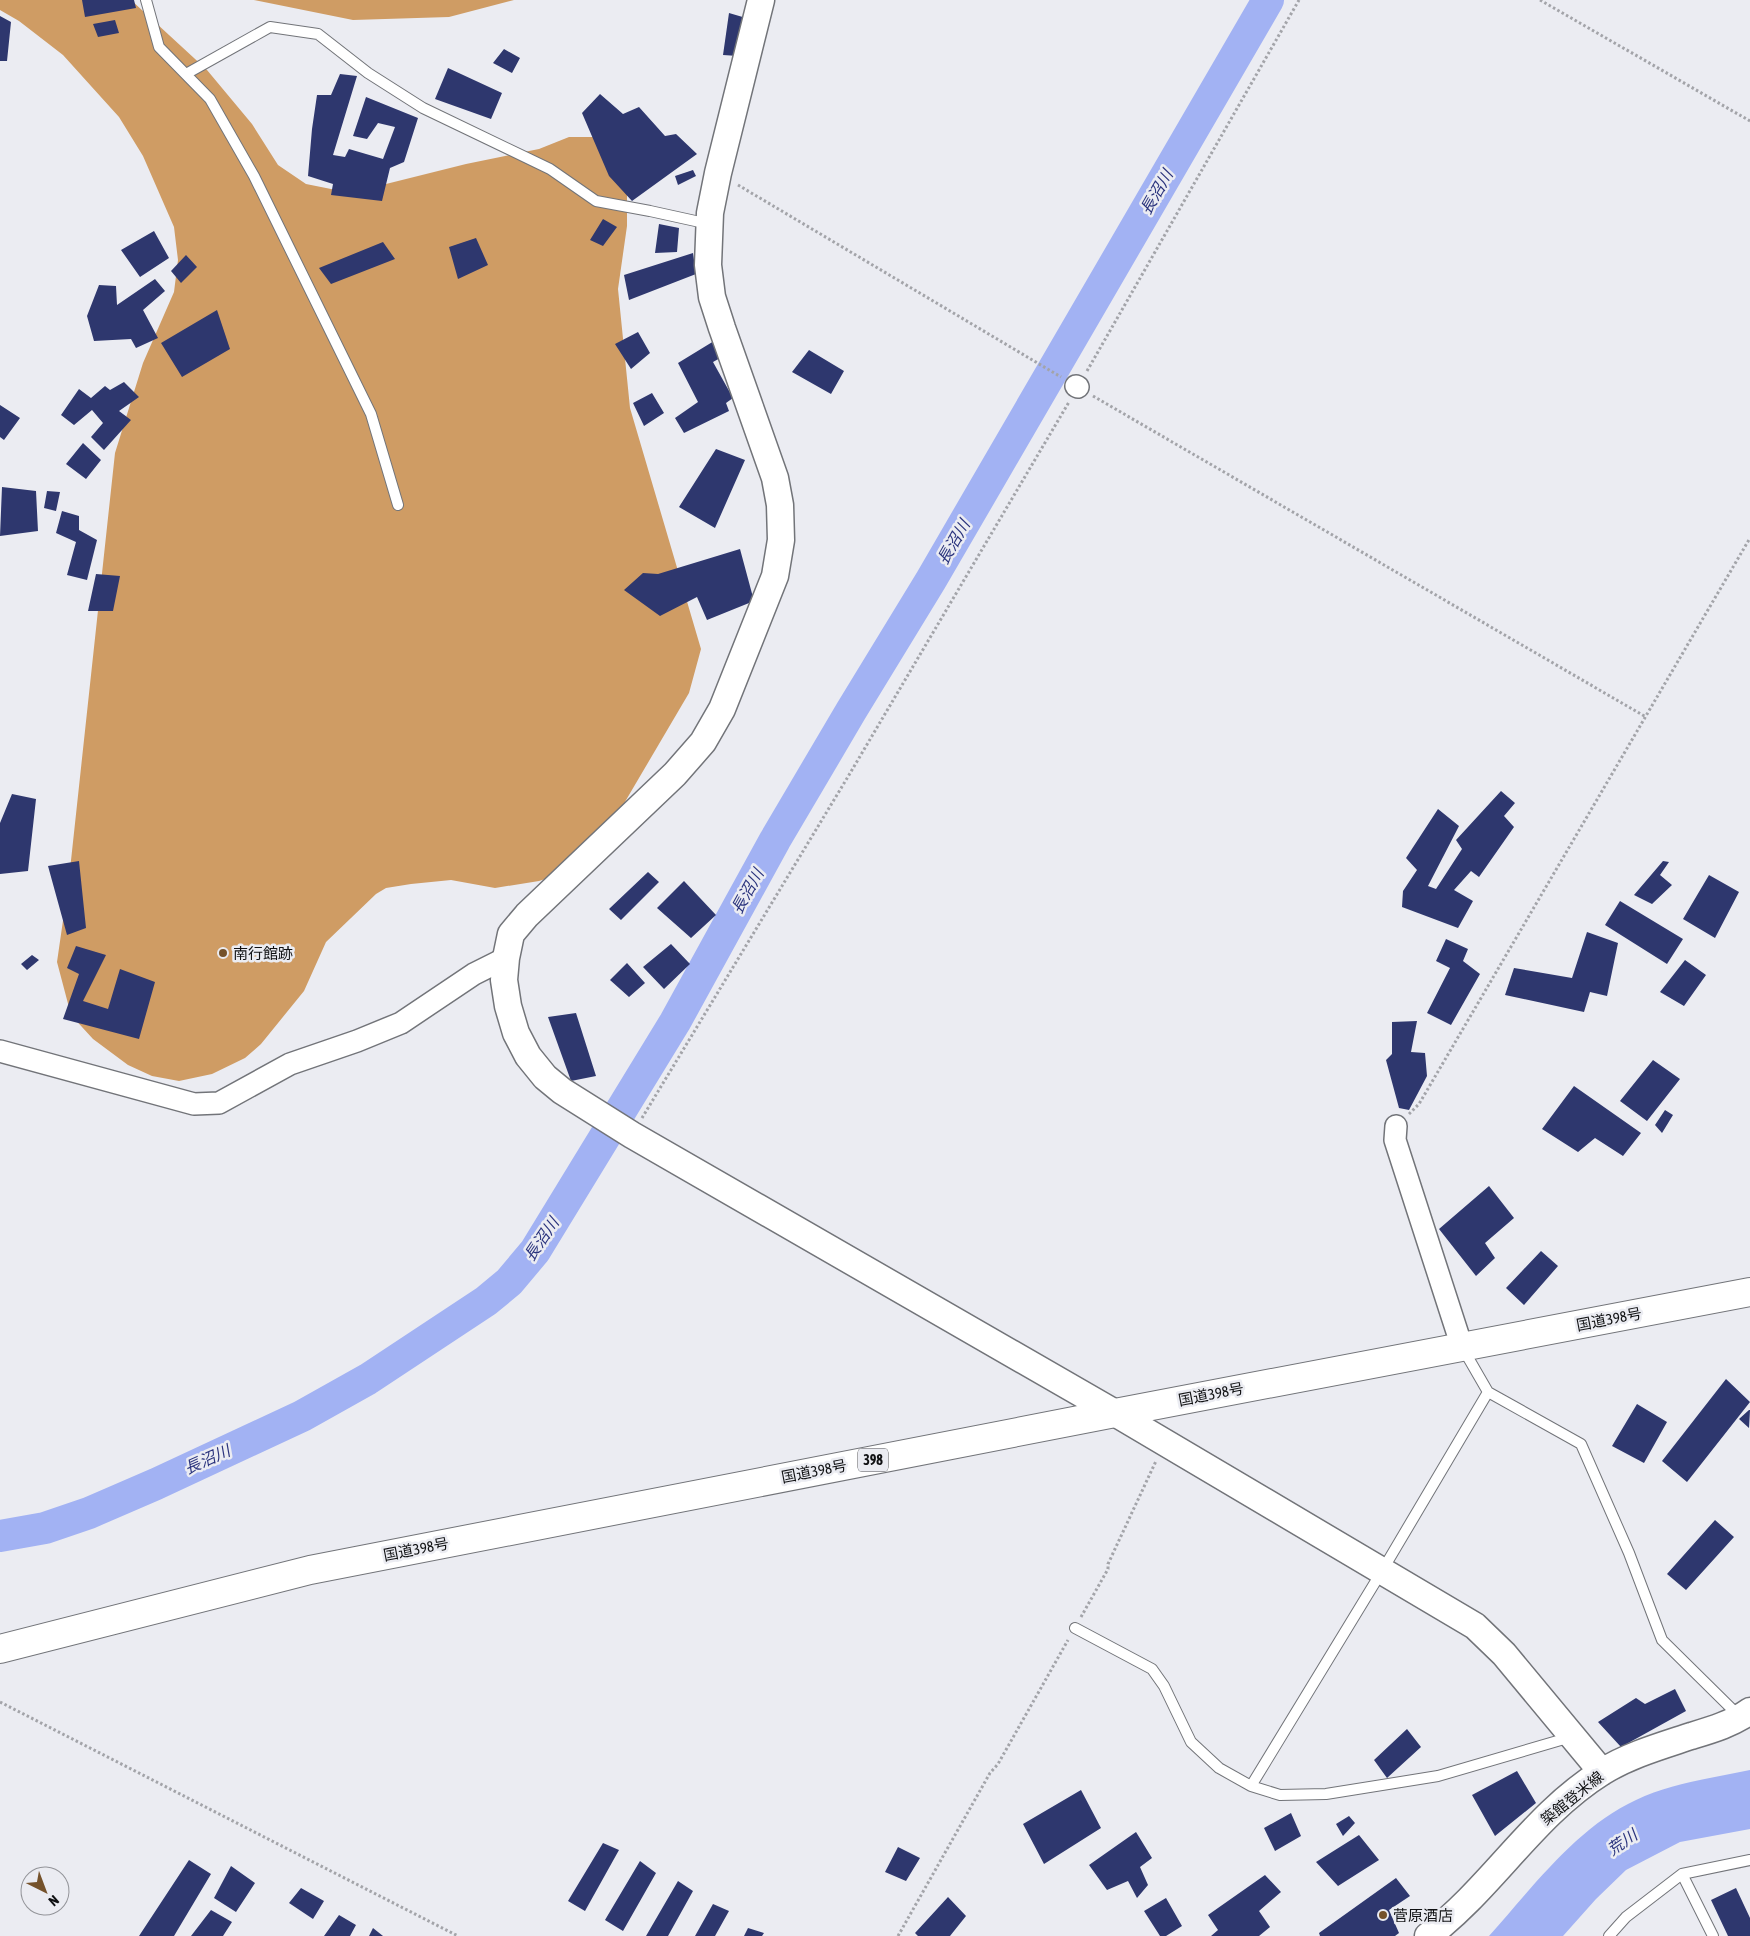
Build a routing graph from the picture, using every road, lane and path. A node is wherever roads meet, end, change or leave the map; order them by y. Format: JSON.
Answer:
{"nodes":[{"id":1,"x":146,"y":0,"type":"edge"},
{"id":2,"x":761,"y":0,"type":"edge"},
{"id":3,"x":1299,"y":0,"type":"edge"},
{"id":4,"x":1540,"y":0,"type":"edge"},
{"id":5,"x":186,"y":74,"type":"junction"},
{"id":6,"x":1750,"y":121,"type":"edge"},
{"id":7,"x":718,"y":173,"type":"junction"},
{"id":8,"x":709,"y":224,"type":"junction"},
{"id":9,"x":1077,"y":386,"type":"junction"},
{"id":10,"x":398,"y":505,"type":"dead end"},
{"id":11,"x":1750,"y":538,"type":"edge"},
{"id":12,"x":1646,"y":717,"type":"junction"},
{"id":13,"x":506,"y":958,"type":"junction"},
{"id":14,"x":0,"y":1051,"type":"edge"},
{"id":15,"x":1396,"y":1126,"type":"joint"},
{"id":16,"x":632,"y":1135,"type":"junction"},
{"id":17,"x":1750,"y":1292,"type":"edge"},
{"id":18,"x":1462,"y":1347,"type":"junction"},
{"id":19,"x":1488,"y":1392,"type":"junction"},
{"id":20,"x":1115,"y":1412,"type":"junction"},
{"id":21,"x":1165,"y":1442,"type":"junction"},
{"id":22,"x":1382,"y":1571,"type":"junction"},
{"id":23,"x":1075,"y":1628,"type":"junction"},
{"id":24,"x":0,"y":1649,"type":"edge"},
{"id":25,"x":0,"y":1702,"type":"edge"},
{"id":26,"x":1745,"y":1714,"type":"edge"},
{"id":27,"x":1572,"y":1736,"type":"junction"},
{"id":28,"x":1602,"y":1772,"type":"junction"},
{"id":29,"x":1251,"y":1786,"type":"junction"},
{"id":30,"x":1750,"y":1860,"type":"edge"},
{"id":31,"x":1682,"y":1874,"type":"junction"},
{"id":32,"x":458,"y":1936,"type":"edge"},
{"id":33,"x":898,"y":1936,"type":"edge"},
{"id":34,"x":1428,"y":1936,"type":"edge"},
{"id":35,"x":1609,"y":1936,"type":"edge"},
{"id":36,"x":1713,"y":1936,"type":"edge"}],
"edges":[{"from":1,"to":5,"type":"lane"},
{"from":2,"to":7,"type":"street"},
{"from":3,"to":9,"type":"path"},
{"from":4,"to":6,"type":"path"},
{"from":5,"to":8,"type":"lane"},
{"from":5,"to":10,"type":"lane"},
{"from":7,"to":8,"type":"street"},
{"from":7,"to":9,"type":"path"},
{"from":8,"to":13,"type":"street"},
{"from":9,"to":12,"type":"path"},
{"from":9,"to":16,"type":"path"},
{"from":11,"to":12,"type":"path"},
{"from":12,"to":15,"type":"path"},
{"from":13,"to":14,"type":"street"},
{"from":13,"to":16,"type":"street"},
{"from":15,"to":18,"type":"street"},
{"from":16,"to":20,"type":"street"},
{"from":17,"to":18,"type":"highway","name":"国道398号","number":"398"},
{"from":18,"to":19,"type":"lane"},
{"from":18,"to":20,"type":"highway","name":"国道398号","number":"398"},
{"from":19,"to":22,"type":"lane"},
{"from":19,"to":26,"type":"lane"},
{"from":20,"to":21,"type":"street"},
{"from":20,"to":24,"type":"highway","name":"国道398号","number":"398"},
{"from":21,"to":22,"type":"street"},
{"from":21,"to":23,"type":"path"},
{"from":22,"to":27,"type":"street"},
{"from":22,"to":29,"type":"lane"},
{"from":23,"to":29,"type":"lane"},
{"from":23,"to":33,"type":"path"},
{"from":25,"to":32,"type":"path"},
{"from":26,"to":28,"type":"street","name":"築館登米線"},
{"from":27,"to":28,"type":"street"},
{"from":27,"to":29,"type":"lane"},
{"from":28,"to":34,"type":"street","name":"築館登米線"},
{"from":30,"to":31,"type":"lane"},
{"from":31,"to":35,"type":"lane"},
{"from":31,"to":36,"type":"lane"}]}
